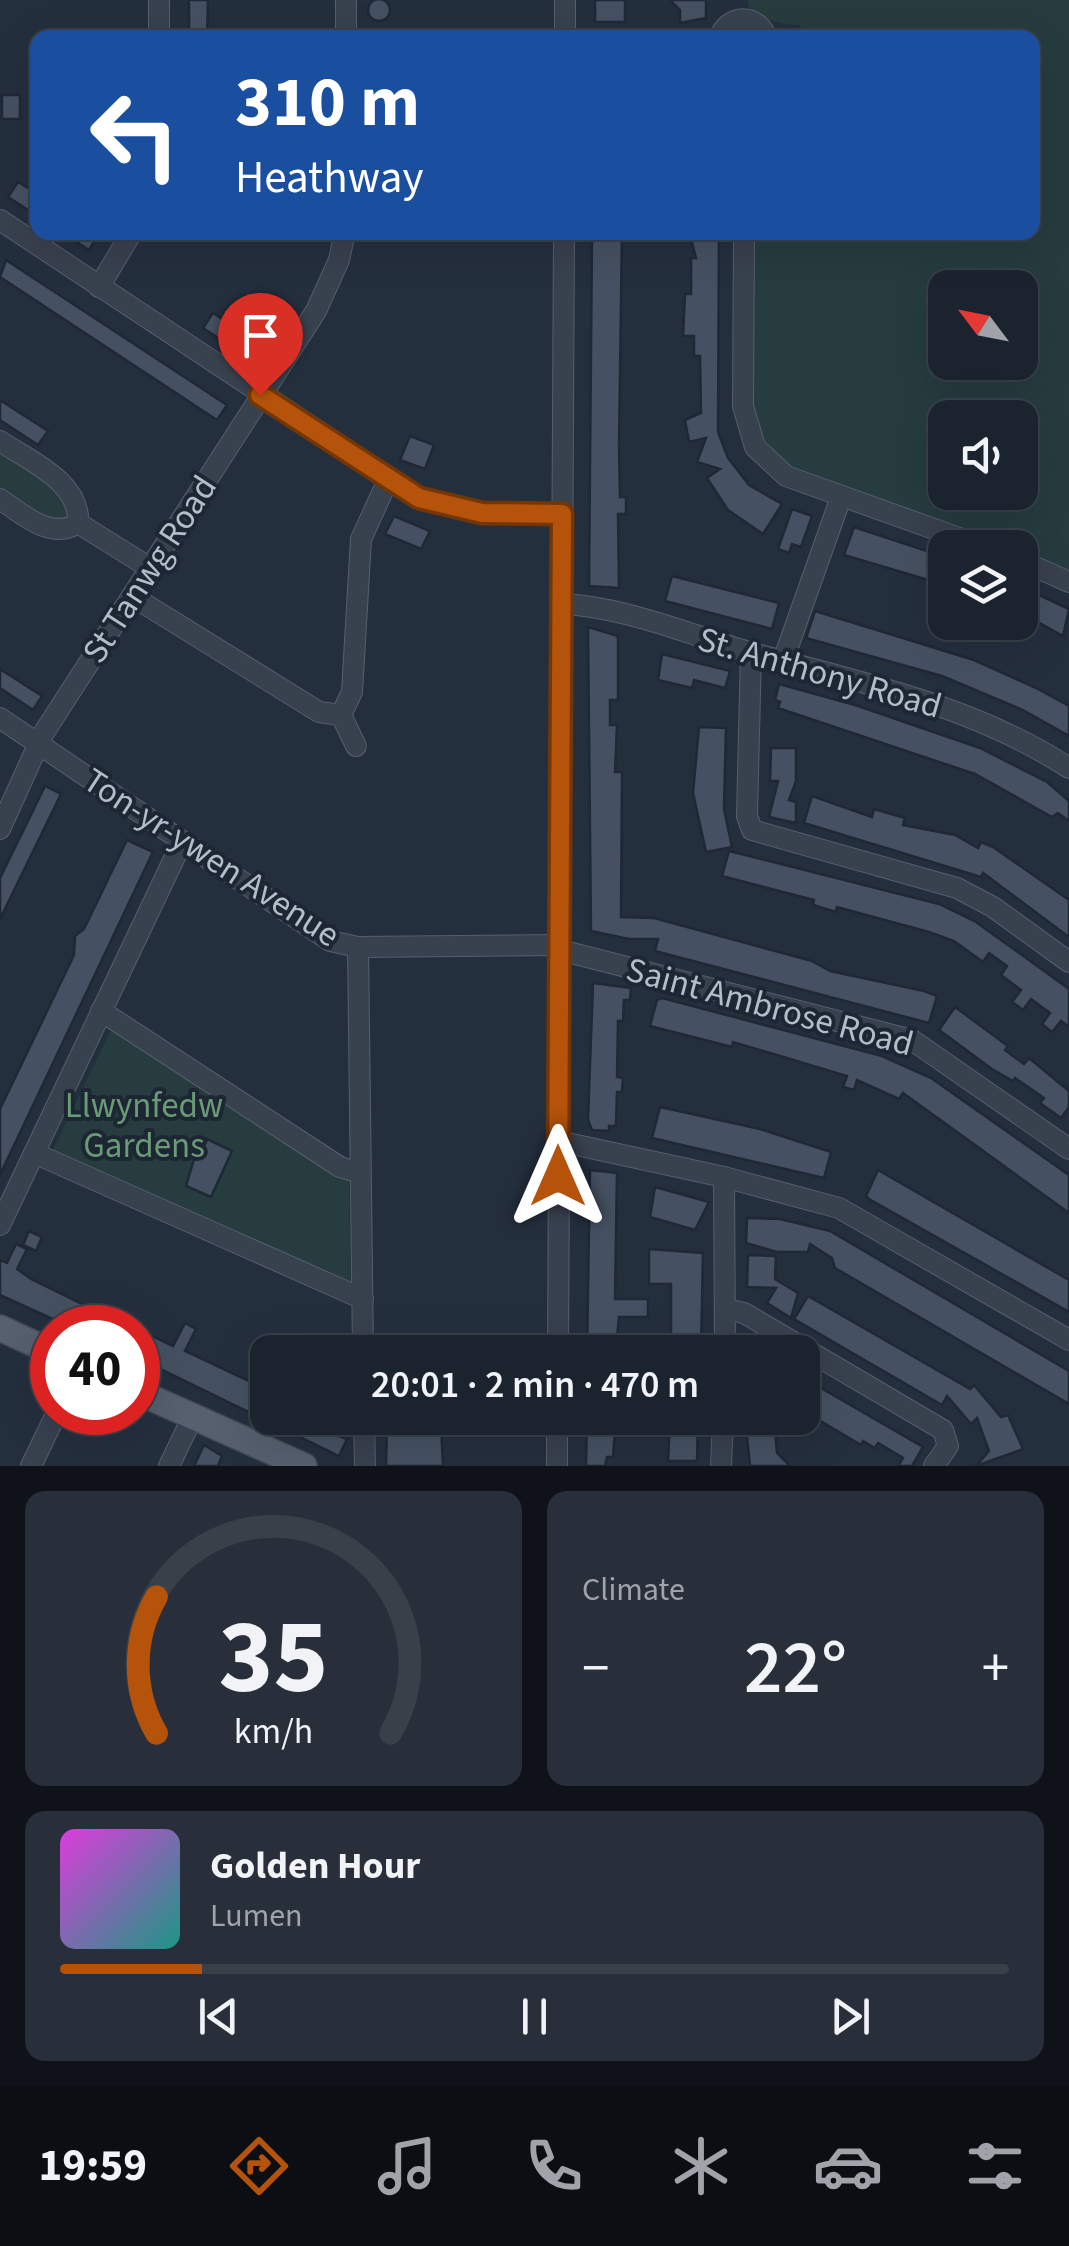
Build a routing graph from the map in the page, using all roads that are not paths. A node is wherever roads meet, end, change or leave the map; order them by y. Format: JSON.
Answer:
{"nodes":[{"id":1,"x":159,"y":0,"type":"edge"},
{"id":2,"x":346,"y":0,"type":"edge"},
{"id":3,"x":565,"y":0,"type":"edge"},
{"id":4,"x":744,"y":9,"type":"edge"},
{"id":5,"x":158,"y":30,"type":"edge"},
{"id":6,"x":346,"y":30,"type":"edge"},
{"id":7,"x":565,"y":30,"type":"edge"},
{"id":8,"x":724,"y":30,"type":"edge"},
{"id":9,"x":762,"y":30,"type":"edge"},
{"id":10,"x":0,"y":220,"type":"edge"},
{"id":11,"x":127,"y":240,"type":"edge"},
{"id":12,"x":342,"y":240,"type":"edge"},
{"id":13,"x":564,"y":240,"type":"edge"},
{"id":14,"x":744,"y":240,"type":"edge"},
{"id":15,"x":99,"y":287,"type":"junction"},
{"id":16,"x":260,"y":395,"type":"junction"},
{"id":17,"x":0,"y":441,"type":"edge"},
{"id":18,"x":388,"y":480,"type":"junction"},
{"id":19,"x":841,"y":497,"type":"junction"},
{"id":20,"x":0,"y":499,"type":"edge"},
{"id":21,"x":562,"y":514,"type":"junction"},
{"id":22,"x":78,"y":523,"type":"junction"},
{"id":23,"x":935,"y":530,"type":"edge"},
{"id":24,"x":150,"y":568,"type":"junction"},
{"id":25,"x":1038,"y":568,"type":"edge"},
{"id":26,"x":1069,"y":582,"type":"edge"},
{"id":27,"x":132,"y":596,"type":"junction"},
{"id":28,"x":561,"y":604,"type":"junction"},
{"id":29,"x":751,"y":652,"type":"junction"},
{"id":30,"x":784,"y":658,"type":"junction"},
{"id":31,"x":341,"y":715,"type":"junction"},
{"id":32,"x":0,"y":718,"type":"edge"},
{"id":33,"x":39,"y":744,"type":"junction"},
{"id":34,"x":356,"y":746,"type":"dead end"},
{"id":35,"x":1069,"y":768,"type":"edge"},
{"id":36,"x":0,"y":829,"type":"edge"},
{"id":37,"x":182,"y":842,"type":"junction"},
{"id":38,"x":358,"y":947,"type":"junction"},
{"id":39,"x":560,"y":948,"type":"junction"},
{"id":40,"x":1069,"y":962,"type":"edge"},
{"id":41,"x":101,"y":1011,"type":"junction"},
{"id":42,"x":558,"y":1141,"type":"junction"},
{"id":43,"x":1069,"y":1150,"type":"edge"},
{"id":44,"x":34,"y":1154,"type":"junction"},
{"id":45,"x":360,"y":1173,"type":"junction"},
{"id":46,"x":724,"y":1177,"type":"junction"},
{"id":47,"x":0,"y":1225,"type":"edge"},
{"id":48,"x":362,"y":1300,"type":"junction"},
{"id":49,"x":726,"y":1309,"type":"junction"},
{"id":50,"x":2,"y":1333,"type":"edge"},
{"id":51,"x":363,"y":1335,"type":"edge"},
{"id":52,"x":558,"y":1335,"type":"edge"},
{"id":53,"x":725,"y":1335,"type":"edge"},
{"id":54,"x":1069,"y":1340,"type":"edge"},
{"id":55,"x":30,"y":1344,"type":"edge"},
{"id":56,"x":160,"y":1402,"type":"edge"},
{"id":57,"x":193,"y":1416,"type":"junction"},
{"id":58,"x":46,"y":1435,"type":"edge"},
{"id":59,"x":364,"y":1435,"type":"edge"},
{"id":60,"x":558,"y":1435,"type":"edge"},
{"id":61,"x":722,"y":1435,"type":"edge"},
{"id":62,"x":32,"y":1466,"type":"edge"},
{"id":63,"x":169,"y":1466,"type":"edge"},
{"id":64,"x":304,"y":1466,"type":"edge"},
{"id":65,"x":365,"y":1466,"type":"edge"},
{"id":66,"x":557,"y":1466,"type":"edge"},
{"id":67,"x":721,"y":1466,"type":"edge"},
{"id":68,"x":934,"y":1466,"type":"edge"}],
"edges":[{"from":1,"to":5,"type":"street"},
{"from":2,"to":6,"type":"street"},
{"from":3,"to":7,"type":"street"},
{"from":4,"to":8,"type":"street"},
{"from":4,"to":9,"type":"street"},
{"from":10,"to":15,"type":"street"},
{"from":11,"to":15,"type":"street"},
{"from":12,"to":16,"type":"street","name":"St Tanwg Road"},
{"from":13,"to":21,"type":"street"},
{"from":14,"to":19,"type":"street"},
{"from":15,"to":16,"type":"street"},
{"from":16,"to":18,"type":"street"},
{"from":16,"to":24,"type":"street","name":"St Tanwg Road"},
{"from":17,"to":22,"type":"street"},
{"from":18,"to":21,"type":"street"},
{"from":18,"to":31,"type":"street"},
{"from":19,"to":23,"type":"street"},
{"from":19,"to":30,"type":"street"},
{"from":20,"to":22,"type":"street"},
{"from":21,"to":28,"type":"street"},
{"from":22,"to":24,"type":"street"},
{"from":24,"to":27,"type":"street","name":"St Tanwg Road"},
{"from":25,"to":26,"type":"street"},
{"from":27,"to":31,"type":"street"},
{"from":27,"to":33,"type":"street","name":"St Tanwg Road"},
{"from":28,"to":29,"type":"street","name":"St. Anthony Road"},
{"from":28,"to":39,"type":"street"},
{"from":29,"to":30,"type":"street","name":"St. Anthony Road"},
{"from":29,"to":40,"type":"street"},
{"from":30,"to":35,"type":"street","name":"St. Anthony Road"},
{"from":31,"to":34,"type":"street"},
{"from":32,"to":33,"type":"street","name":"Ton-yr-ywen Avenue"},
{"from":33,"to":36,"type":"street","name":"St Tanwg Road"},
{"from":33,"to":37,"type":"street","name":"Ton-yr-ywen Avenue"},
{"from":37,"to":38,"type":"street","name":"Ton-yr-ywen Avenue"},
{"from":37,"to":41,"type":"street"},
{"from":38,"to":39,"type":"street","name":"Ton-yr-ywen Avenue"},
{"from":38,"to":45,"type":"street"},
{"from":39,"to":42,"type":"street"},
{"from":39,"to":43,"type":"street","name":"Saint Ambrose Road"},
{"from":41,"to":44,"type":"street"},
{"from":41,"to":45,"type":"street"},
{"from":42,"to":46,"type":"street"},
{"from":42,"to":52,"type":"street"},
{"from":44,"to":47,"type":"street"},
{"from":44,"to":48,"type":"street"},
{"from":45,"to":48,"type":"street"},
{"from":46,"to":49,"type":"street"},
{"from":46,"to":54,"type":"street"},
{"from":48,"to":51,"type":"street"},
{"from":49,"to":53,"type":"street"},
{"from":49,"to":68,"type":"street"},
{"from":50,"to":55,"type":"main road"},
{"from":56,"to":57,"type":"main road"},
{"from":57,"to":63,"type":"street"},
{"from":57,"to":64,"type":"main road"},
{"from":58,"to":62,"type":"street"},
{"from":59,"to":65,"type":"street"},
{"from":60,"to":66,"type":"street"},
{"from":61,"to":67,"type":"street"}]}
